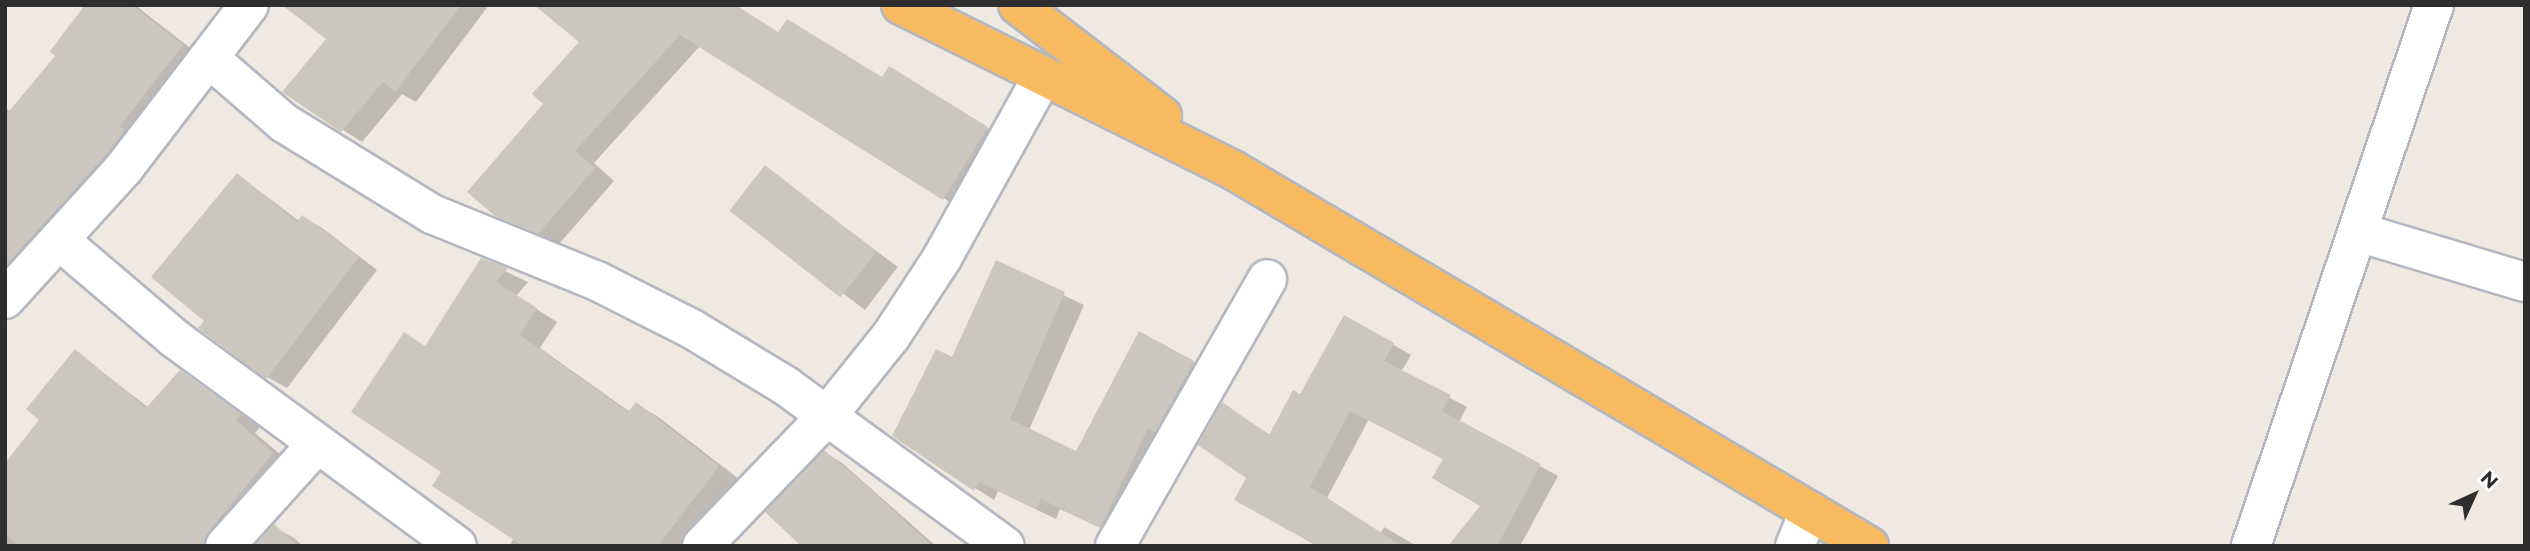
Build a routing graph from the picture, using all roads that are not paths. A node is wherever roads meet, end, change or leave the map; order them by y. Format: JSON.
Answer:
{"nodes":[{"id":1,"x":249,"y":5,"type":"edge"},
{"id":2,"x":901,"y":5,"type":"edge"},
{"id":3,"x":1018,"y":5,"type":"edge"},
{"id":4,"x":2434,"y":5,"type":"edge"},
{"id":5,"x":209,"y":58,"type":"junction"},
{"id":6,"x":1043,"y":76,"type":"junction"},
{"id":7,"x":1233,"y":170,"type":"junction"},
{"id":8,"x":2358,"y":232,"type":"junction"},
{"id":9,"x":59,"y":240,"type":"junction"},
{"id":10,"x":1267,"y":279,"type":"dead end"},
{"id":11,"x":2525,"y":282,"type":"edge"},
{"id":12,"x":5,"y":299,"type":"edge"},
{"id":13,"x":826,"y":417,"type":"junction"},
{"id":14,"x":316,"y":444,"type":"junction"},
{"id":15,"x":1809,"y":511,"type":"junction"},
{"id":16,"x":225,"y":546,"type":"edge"},
{"id":17,"x":457,"y":546,"type":"edge"},
{"id":18,"x":702,"y":546,"type":"edge"},
{"id":19,"x":1005,"y":546,"type":"edge"},
{"id":20,"x":1115,"y":546,"type":"edge"},
{"id":21,"x":1795,"y":546,"type":"edge"},
{"id":22,"x":1869,"y":546,"type":"edge"},
{"id":23,"x":2251,"y":546,"type":"edge"}],
"edges":[{"from":1,"to":5,"type":"street"},
{"from":2,"to":6,"type":"highway"},
{"from":3,"to":7,"type":"highway"},
{"from":4,"to":8,"type":"street"},
{"from":5,"to":9,"type":"street"},
{"from":5,"to":13,"type":"street"},
{"from":6,"to":7,"type":"highway"},
{"from":6,"to":13,"type":"street"},
{"from":7,"to":15,"type":"highway"},
{"from":8,"to":11,"type":"street"},
{"from":8,"to":23,"type":"street"},
{"from":9,"to":12,"type":"street"},
{"from":9,"to":14,"type":"street"},
{"from":10,"to":20,"type":"street"},
{"from":13,"to":18,"type":"street"},
{"from":13,"to":19,"type":"street"},
{"from":14,"to":16,"type":"street"},
{"from":14,"to":17,"type":"street"},
{"from":15,"to":21,"type":"street"},
{"from":15,"to":22,"type":"highway"}]}
